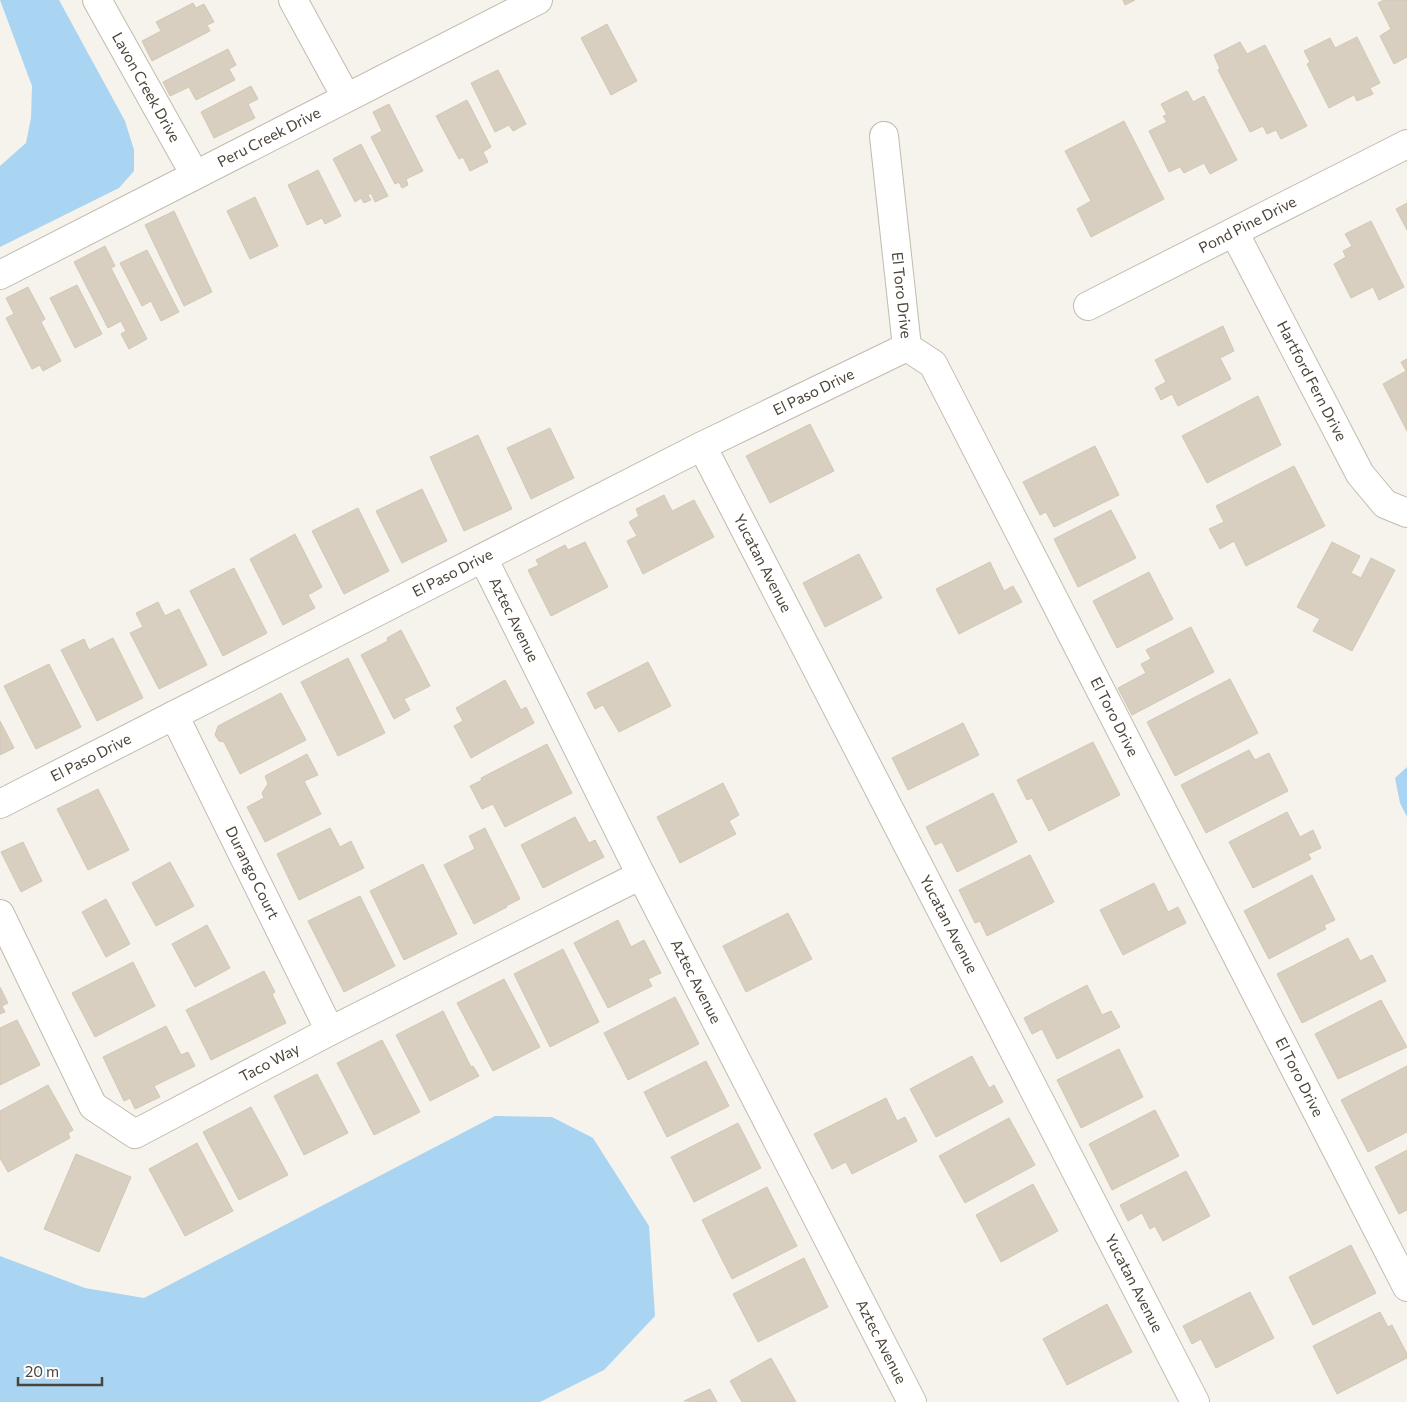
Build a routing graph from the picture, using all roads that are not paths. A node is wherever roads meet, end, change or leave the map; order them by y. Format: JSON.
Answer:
{"nodes":[{"id":1,"x":97,"y":0,"type":"edge"},
{"id":2,"x":293,"y":0,"type":"edge"},
{"id":3,"x":538,"y":0,"type":"edge"},
{"id":4,"x":498,"y":8,"type":"edge"},
{"id":5,"x":346,"y":97,"type":"junction"},
{"id":6,"x":884,"y":136,"type":"dead end"},
{"id":7,"x":1407,"y":144,"type":"edge"},
{"id":8,"x":195,"y":175,"type":"junction"},
{"id":9,"x":1234,"y":232,"type":"junction"},
{"id":10,"x":0,"y":274,"type":"edge"},
{"id":11,"x":1088,"y":306,"type":"dead end"},
{"id":12,"x":907,"y":347,"type":"junction"},
{"id":13,"x":702,"y":446,"type":"junction"},
{"id":14,"x":1407,"y":513,"type":"edge"},
{"id":15,"x":483,"y":558,"type":"junction"},
{"id":16,"x":174,"y":715,"type":"junction"},
{"id":17,"x":0,"y":804,"type":"edge"},
{"id":18,"x":641,"y":875,"type":"junction"},
{"id":19,"x":0,"y":914,"type":"edge"},
{"id":20,"x":330,"y":1031,"type":"junction"},
{"id":21,"x":1407,"y":1287,"type":"edge"},
{"id":22,"x":912,"y":1402,"type":"edge"},
{"id":23,"x":1195,"y":1402,"type":"edge"}],
"edges":[{"from":1,"to":8,"type":"street","name":"Lavon Creek Drive"},
{"from":2,"to":5,"type":"street"},
{"from":3,"to":4,"type":"street","name":"Peru Creek Drive"},
{"from":4,"to":5,"type":"street","name":"Peru Creek Drive"},
{"from":5,"to":8,"type":"street","name":"Peru Creek Drive"},
{"from":6,"to":12,"type":"street","name":"El Toro Drive"},
{"from":7,"to":9,"type":"street","name":"Pond Pine Drive"},
{"from":8,"to":10,"type":"street","name":"Peru Creek Drive"},
{"from":9,"to":11,"type":"street","name":"Pond Pine Drive"},
{"from":9,"to":14,"type":"street","name":"Hartford Fern Drive"},
{"from":12,"to":13,"type":"street","name":"El Paso Drive"},
{"from":12,"to":21,"type":"street","name":"El Toro Drive"},
{"from":13,"to":15,"type":"street","name":"El Paso Drive"},
{"from":13,"to":23,"type":"street","name":"Yucatan Avenue"},
{"from":15,"to":16,"type":"street","name":"El Paso Drive"},
{"from":15,"to":18,"type":"street","name":"Aztec Avenue"},
{"from":16,"to":17,"type":"street","name":"El Paso Drive"},
{"from":16,"to":20,"type":"street","name":"Durango Court"},
{"from":18,"to":20,"type":"street","name":"Taco Way"},
{"from":18,"to":22,"type":"street","name":"Aztec Avenue"},
{"from":19,"to":20,"type":"street","name":"Taco Way"}]}
